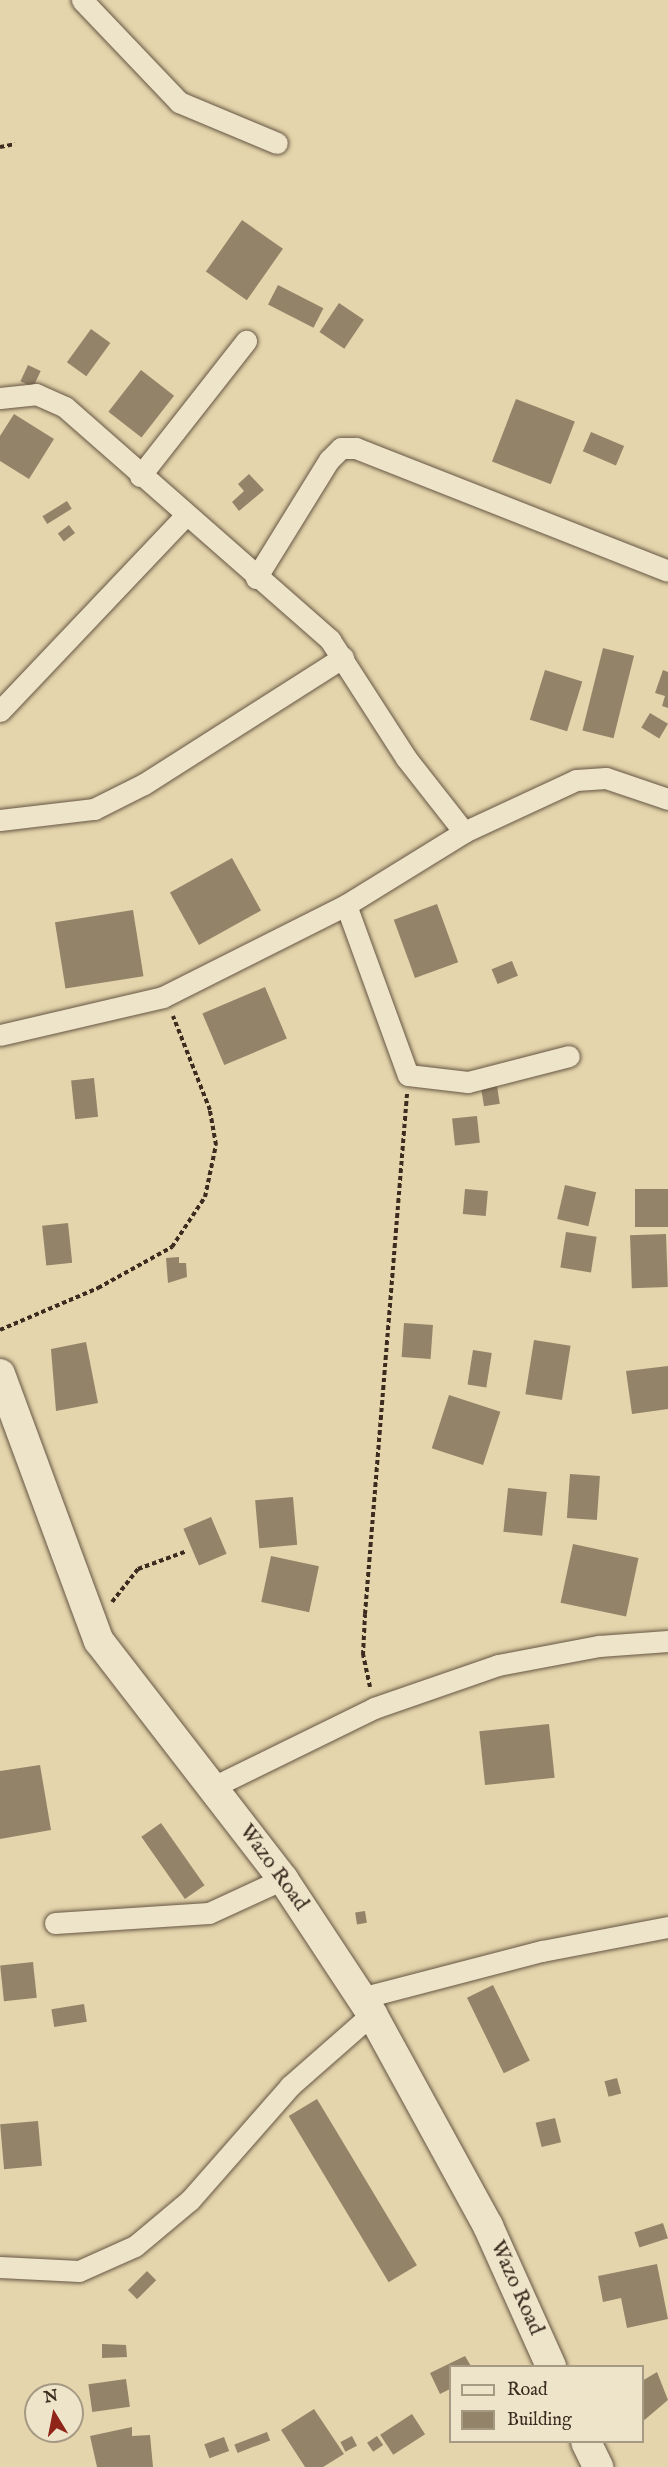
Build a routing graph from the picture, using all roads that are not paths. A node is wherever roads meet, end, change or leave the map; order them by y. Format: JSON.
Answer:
{"nodes":[{"id":1,"x":82,"y":0,"type":"edge"},
{"id":2,"x":277,"y":143,"type":"dead end"},
{"id":3,"x":246,"y":341,"type":"dead end"},
{"id":4,"x":0,"y":398,"type":"edge"},
{"id":5,"x":140,"y":476,"type":"junction"},
{"id":6,"x":185,"y":516,"type":"junction"},
{"id":7,"x":668,"y":571,"type":"edge"},
{"id":8,"x":256,"y":578,"type":"junction"},
{"id":9,"x":343,"y":657,"type":"junction"},
{"id":10,"x":0,"y":711,"type":"edge"},
{"id":11,"x":668,"y":800,"type":"edge"},
{"id":12,"x":0,"y":820,"type":"edge"},
{"id":13,"x":464,"y":832,"type":"junction"},
{"id":14,"x":346,"y":905,"type":"junction"},
{"id":15,"x":0,"y":1035,"type":"edge"},
{"id":16,"x":569,"y":1056,"type":"dead end"},
{"id":17,"x":0,"y":1374,"type":"edge"},
{"id":18,"x":668,"y":1641,"type":"edge"},
{"id":19,"x":213,"y":1787,"type":"junction"},
{"id":20,"x":283,"y":1879,"type":"junction"},
{"id":21,"x":55,"y":1923,"type":"dead end"},
{"id":22,"x":668,"y":1927,"type":"edge"},
{"id":23,"x":366,"y":2006,"type":"junction"},
{"id":24,"x":0,"y":2266,"type":"edge"},
{"id":25,"x":549,"y":2365,"type":"edge"},
{"id":26,"x":586,"y":2443,"type":"edge"},
{"id":27,"x":598,"y":2467,"type":"edge"}],
"edges":[{"from":1,"to":2,"type":"street"},
{"from":3,"to":5,"type":"street"},
{"from":4,"to":5,"type":"street"},
{"from":5,"to":6,"type":"street"},
{"from":6,"to":8,"type":"street"},
{"from":6,"to":10,"type":"street"},
{"from":7,"to":8,"type":"street"},
{"from":8,"to":9,"type":"street"},
{"from":9,"to":12,"type":"street"},
{"from":9,"to":13,"type":"street"},
{"from":11,"to":13,"type":"street"},
{"from":13,"to":14,"type":"street"},
{"from":14,"to":15,"type":"street"},
{"from":14,"to":16,"type":"street"},
{"from":17,"to":19,"type":"main road","name":"Wazo Road"},
{"from":18,"to":19,"type":"street"},
{"from":19,"to":20,"type":"main road","name":"Wazo Road"},
{"from":20,"to":21,"type":"street"},
{"from":20,"to":23,"type":"main road","name":"Wazo Road"},
{"from":22,"to":23,"type":"street"},
{"from":23,"to":24,"type":"street"},
{"from":23,"to":25,"type":"main road","name":"Wazo Road"},
{"from":26,"to":27,"type":"main road"}]}
